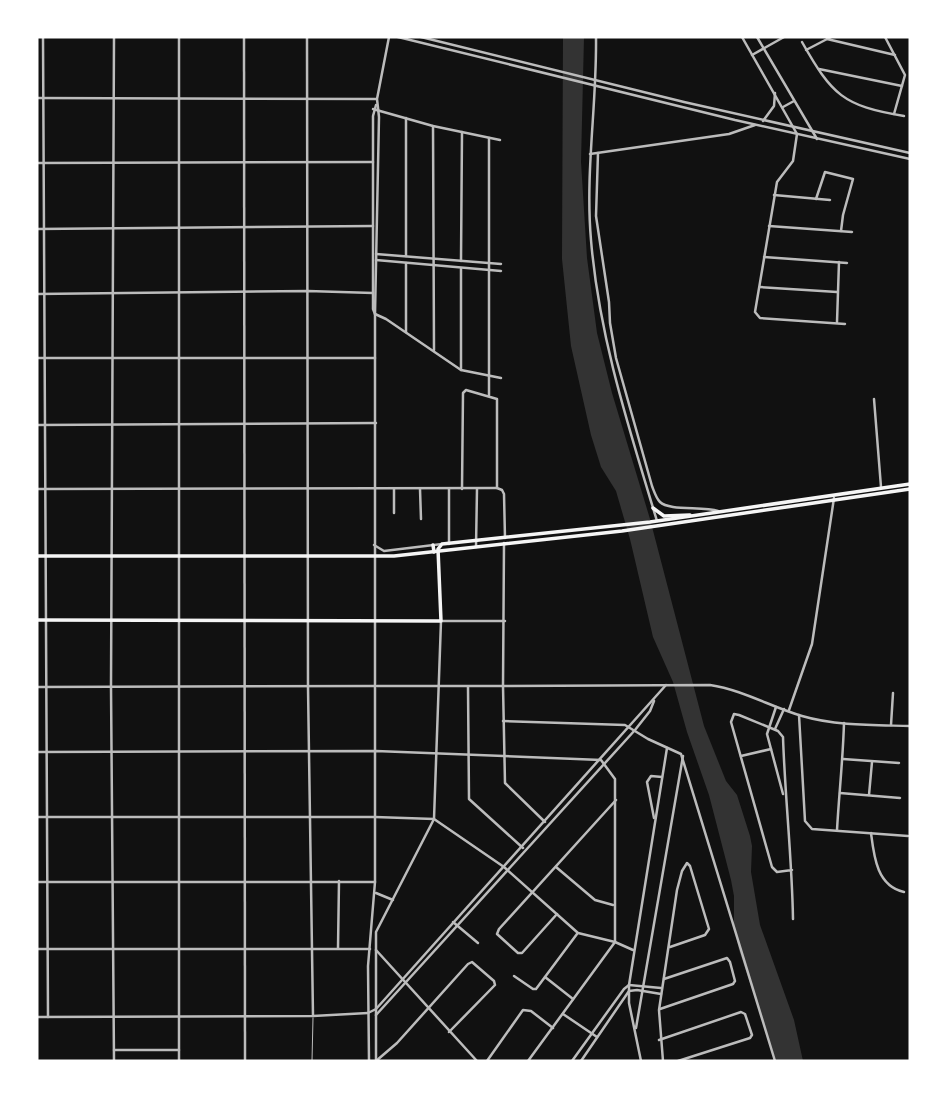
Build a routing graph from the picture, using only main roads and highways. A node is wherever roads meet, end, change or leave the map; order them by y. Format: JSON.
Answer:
{"nodes":[{"id":1,"x":910,"y":484,"type":"edge"},
{"id":2,"x":910,"y":489,"type":"edge"},
{"id":3,"x":834,"y":498,"type":"junction"},
{"id":4,"x":653,"y":508,"type":"road end"},
{"id":5,"x":692,"y":516,"type":"junction"},
{"id":6,"x":650,"y":525,"type":"junction"},
{"id":7,"x":504,"y":540,"type":"junction"},
{"id":8,"x":433,"y":545,"type":"road end"},
{"id":9,"x":436,"y":552,"type":"junction"},
{"id":10,"x":37,"y":556,"type":"edge"},
{"id":11,"x":37,"y":620,"type":"edge"}],
"edges":[{"from":1,"to":3,"type":"main road"},
{"from":2,"to":3,"type":"main road"},
{"from":3,"to":5,"type":"main road"},
{"from":3,"to":6,"type":"main road"},
{"from":4,"to":5,"type":"main road"},
{"from":5,"to":6,"type":"main road"},
{"from":6,"to":7,"type":"main road"},
{"from":6,"to":7,"type":"main road"},
{"from":7,"to":9,"type":"main road"},
{"from":7,"to":9,"type":"main road"},
{"from":8,"to":9,"type":"main road"},
{"from":9,"to":10,"type":"main road"},
{"from":9,"to":11,"type":"main road"}]}
